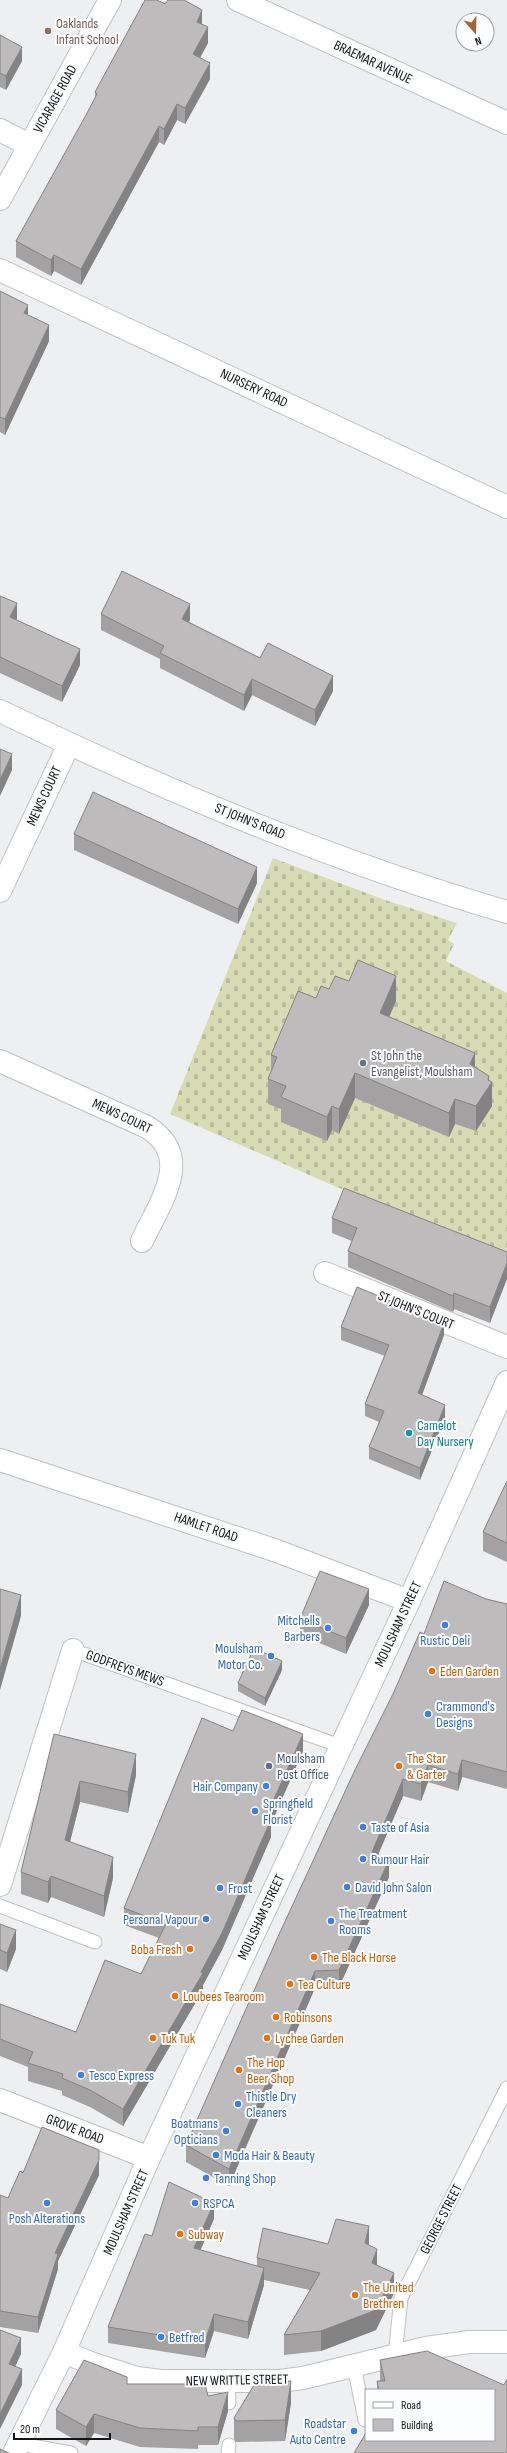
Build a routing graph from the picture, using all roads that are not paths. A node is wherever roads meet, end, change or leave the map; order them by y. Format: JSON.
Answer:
{"nodes":[{"id":1,"x":110,"y":0,"type":"edge"},
{"id":2,"x":238,"y":0,"type":"edge"},
{"id":3,"x":507,"y":123,"type":"edge"},
{"id":4,"x":0,"y":130,"type":"edge"},
{"id":5,"x":29,"y":145,"type":"junction"},
{"id":6,"x":0,"y":199,"type":"edge"},
{"id":7,"x":0,"y":270,"type":"edge"},
{"id":8,"x":507,"y":507,"type":"edge"},
{"id":9,"x":0,"y":711,"type":"edge"},
{"id":10,"x":68,"y":744,"type":"junction"},
{"id":11,"x":0,"y":891,"type":"edge"},
{"id":12,"x":507,"y":912,"type":"edge"},
{"id":13,"x":0,"y":1061,"type":"edge"},
{"id":14,"x":142,"y":1241,"type":"dead end"},
{"id":15,"x":324,"y":1272,"type":"dead end"},
{"id":16,"x":507,"y":1347,"type":"edge"},
{"id":17,"x":507,"y":1382,"type":"edge"},
{"id":18,"x":0,"y":1460,"type":"edge"},
{"id":19,"x":409,"y":1601,"type":"junction"},
{"id":20,"x":82,"y":1653,"type":"joint"},
{"id":21,"x":340,"y":1746,"type":"junction"},
{"id":22,"x":0,"y":1885,"type":"edge"},
{"id":23,"x":0,"y":1906,"type":"edge"},
{"id":24,"x":95,"y":1942,"type":"dead end"},
{"id":25,"x":507,"y":2088,"type":"edge"},
{"id":26,"x":1,"y":2104,"type":"edge"},
{"id":27,"x":149,"y":2158,"type":"junction"},
{"id":28,"x":507,"y":2342,"type":"edge"},
{"id":29,"x":64,"y":2352,"type":"junction"},
{"id":30,"x":395,"y":2356,"type":"junction"},
{"id":31,"x":354,"y":2366,"type":"junction"},
{"id":32,"x":365,"y":2420,"type":"edge"},
{"id":33,"x":17,"y":2448,"type":"edge"},
{"id":34,"x":71,"y":2453,"type":"edge"}],
"edges":[{"from":1,"to":5,"type":"street","name":"VICARAGE ROAD"},
{"from":2,"to":3,"type":"street","name":"BRAEMAR AVENUE"},
{"from":4,"to":5,"type":"street"},
{"from":5,"to":6,"type":"street","name":"VICARAGE ROAD"},
{"from":7,"to":8,"type":"street","name":"NURSERY ROAD"},
{"from":9,"to":10,"type":"street","name":"ST JOHN'S ROAD"},
{"from":10,"to":11,"type":"street","name":"MEWS COURT"},
{"from":10,"to":12,"type":"street","name":"ST JOHN'S ROAD"},
{"from":13,"to":14,"type":"street","name":"MEWS COURT"},
{"from":15,"to":16,"type":"street","name":"ST JOHN'S COURT"},
{"from":17,"to":19,"type":"street","name":"MOULSHAM STREET"},
{"from":18,"to":19,"type":"street","name":"HAMLET ROAD"},
{"from":19,"to":21,"type":"street","name":"MOULSHAM STREET"},
{"from":20,"to":21,"type":"lane","name":"GODFREYS MEWS"},
{"from":20,"to":22,"type":"street","name":"GODFREYS MEWS"},
{"from":21,"to":27,"type":"street","name":"MOULSHAM STREET"},
{"from":23,"to":24,"type":"lane"},
{"from":25,"to":30,"type":"lane","name":"GEORGE STREET"},
{"from":26,"to":27,"type":"street","name":"GROVE ROAD"},
{"from":27,"to":29,"type":"street","name":"MOULSHAM STREET"},
{"from":28,"to":30,"type":"street","name":"NEW WRITTLE STREET"},
{"from":29,"to":31,"type":"street","name":"NEW WRITTLE STREET"},
{"from":29,"to":33,"type":"street","name":"MOULSHAM STREET"},
{"from":30,"to":31,"type":"street","name":"NEW WRITTLE STREET"},
{"from":31,"to":32,"type":"lane"},
{"from":33,"to":34,"type":"lane"}]}
